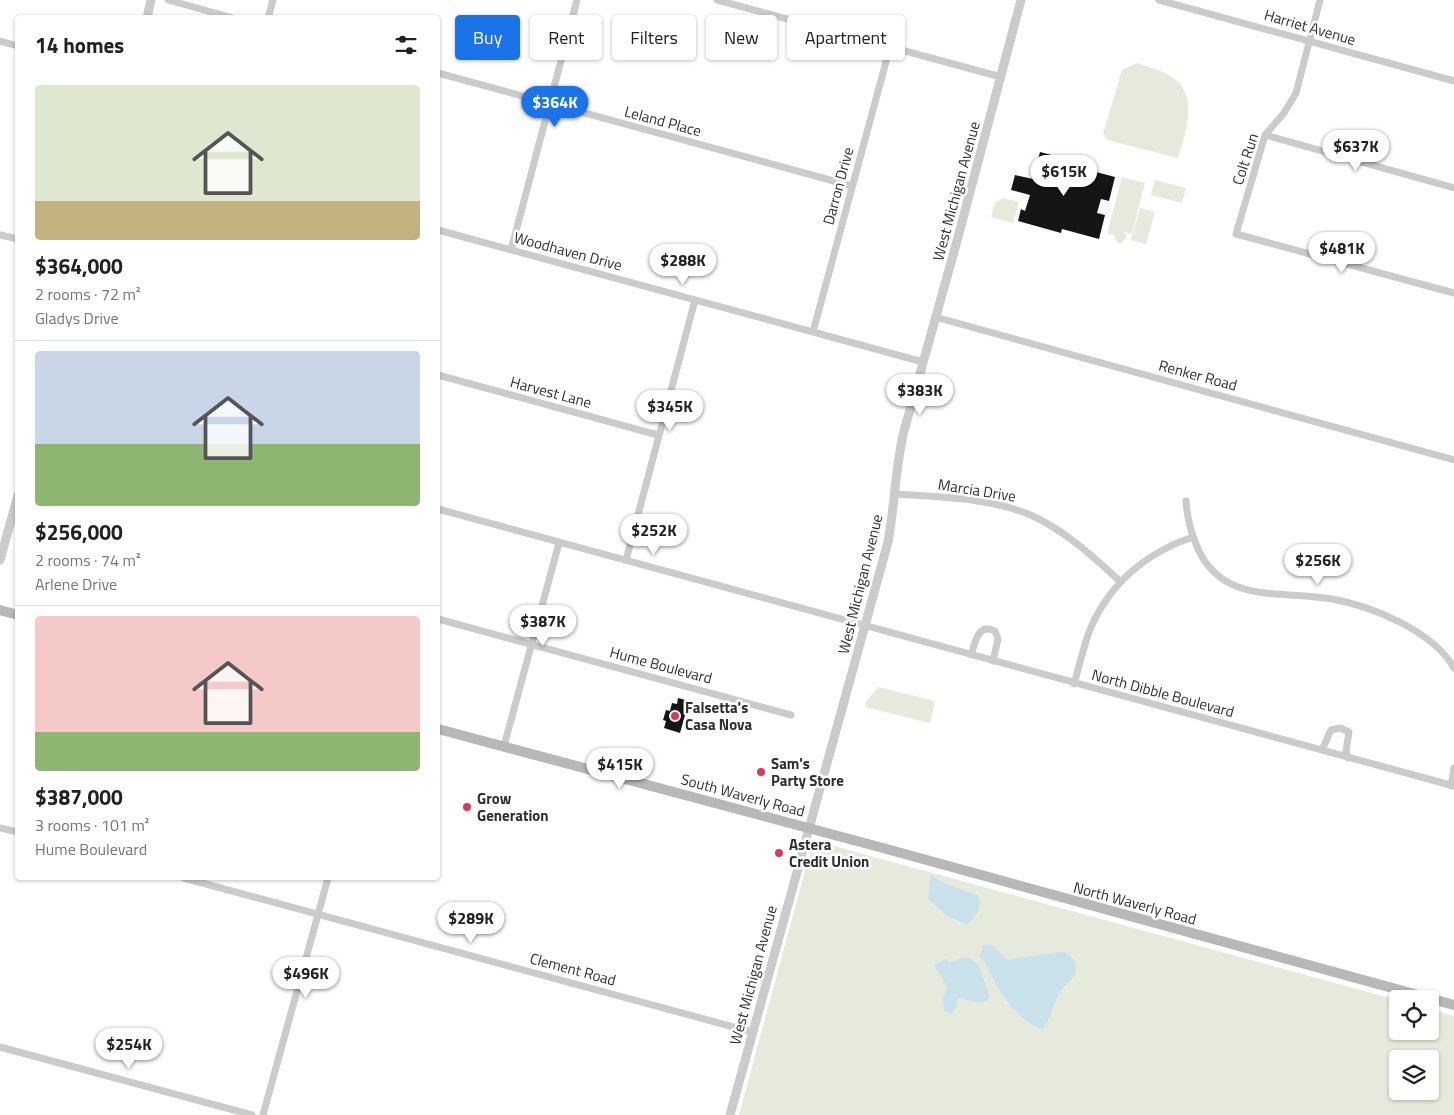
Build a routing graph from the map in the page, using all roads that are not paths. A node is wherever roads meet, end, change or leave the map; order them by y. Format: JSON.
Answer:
{"nodes":[{"id":1,"x":151,"y":0,"type":"edge"},
{"id":2,"x":168,"y":0,"type":"edge"},
{"id":3,"x":273,"y":0,"type":"edge"},
{"id":4,"x":577,"y":0,"type":"edge"},
{"id":5,"x":717,"y":0,"type":"edge"},
{"id":6,"x":1021,"y":0,"type":"edge"},
{"id":7,"x":1159,"y":0,"type":"edge"},
{"id":8,"x":1320,"y":0,"type":"edge"},
{"id":9,"x":148,"y":15,"type":"edge"},
{"id":10,"x":222,"y":15,"type":"edge"},
{"id":11,"x":269,"y":15,"type":"edge"},
{"id":12,"x":787,"y":19,"type":"edge"},
{"id":13,"x":0,"y":41,"type":"edge"},
{"id":14,"x":1309,"y":41,"type":"junction"},
{"id":15,"x":15,"y":45,"type":"edge"},
{"id":16,"x":905,"y":51,"type":"edge"},
{"id":17,"x":886,"y":60,"type":"edge"},
{"id":18,"x":440,"y":74,"type":"edge"},
{"id":19,"x":1002,"y":77,"type":"junction"},
{"id":20,"x":1454,"y":81,"type":"edge"},
{"id":21,"x":550,"y":104,"type":"junction"},
{"id":22,"x":1266,"y":135,"type":"junction"},
{"id":23,"x":852,"y":186,"type":"junction"},
{"id":24,"x":1454,"y":188,"type":"edge"},
{"id":25,"x":440,"y":231,"type":"edge"},
{"id":26,"x":0,"y":235,"type":"edge"},
{"id":27,"x":15,"y":238,"type":"edge"},
{"id":28,"x":511,"y":250,"type":"junction"},
{"id":29,"x":1454,"y":293,"type":"edge"},
{"id":30,"x":694,"y":300,"type":"junction"},
{"id":31,"x":935,"y":317,"type":"junction"},
{"id":32,"x":813,"y":332,"type":"junction"},
{"id":33,"x":923,"y":362,"type":"junction"},
{"id":34,"x":440,"y":376,"type":"edge"},
{"id":35,"x":658,"y":435,"type":"junction"},
{"id":36,"x":1454,"y":460,"type":"edge"},
{"id":37,"x":895,"y":494,"type":"junction"},
{"id":38,"x":1186,"y":501,"type":"dead end"},
{"id":39,"x":15,"y":508,"type":"edge"},
{"id":40,"x":440,"y":510,"type":"edge"},
{"id":41,"x":1193,"y":537,"type":"junction"},
{"id":42,"x":559,"y":543,"type":"junction"},
{"id":43,"x":0,"y":560,"type":"edge"},
{"id":44,"x":626,"y":560,"type":"junction"},
{"id":45,"x":1121,"y":582,"type":"junction"},
{"id":46,"x":0,"y":610,"type":"edge"},
{"id":47,"x":15,"y":614,"type":"edge"},
{"id":48,"x":440,"y":620,"type":"edge"},
{"id":49,"x":865,"y":625,"type":"junction"},
{"id":50,"x":532,"y":644,"type":"junction"},
{"id":51,"x":971,"y":655,"type":"junction"},
{"id":52,"x":994,"y":661,"type":"junction"},
{"id":53,"x":1454,"y":668,"type":"edge"},
{"id":54,"x":1074,"y":684,"type":"junction"},
{"id":55,"x":790,"y":715,"type":"dead end"},
{"id":56,"x":440,"y":730,"type":"edge"},
{"id":57,"x":504,"y":746,"type":"junction"},
{"id":58,"x":1322,"y":750,"type":"junction"},
{"id":59,"x":1348,"y":758,"type":"junction"},
{"id":60,"x":1454,"y":768,"type":"edge"},
{"id":61,"x":1453,"y":786,"type":"edge"},
{"id":62,"x":0,"y":828,"type":"edge"},
{"id":63,"x":808,"y":828,"type":"junction"},
{"id":64,"x":15,"y":831,"type":"edge"},
{"id":65,"x":191,"y":880,"type":"edge"},
{"id":66,"x":327,"y":880,"type":"edge"},
{"id":67,"x":318,"y":914,"type":"junction"},
{"id":68,"x":1454,"y":1005,"type":"edge"},
{"id":69,"x":752,"y":1032,"type":"junction"},
{"id":70,"x":0,"y":1047,"type":"edge"},
{"id":71,"x":252,"y":1115,"type":"edge"},
{"id":72,"x":263,"y":1115,"type":"edge"},
{"id":73,"x":730,"y":1115,"type":"edge"}],
"edges":[{"from":1,"to":9,"type":"street"},
{"from":2,"to":10,"type":"street"},
{"from":3,"to":11,"type":"street"},
{"from":4,"to":21,"type":"street"},
{"from":5,"to":12,"type":"street"},
{"from":6,"to":19,"type":"street","name":"West Michigan Avenue"},
{"from":7,"to":14,"type":"street","name":"Harriet Avenue"},
{"from":8,"to":14,"type":"street","name":"Colt Run"},
{"from":13,"to":15,"type":"street"},
{"from":14,"to":20,"type":"street","name":"Harriet Avenue"},
{"from":14,"to":22,"type":"street","name":"Colt Run"},
{"from":16,"to":19,"type":"street"},
{"from":17,"to":23,"type":"street","name":"Darron Drive"},
{"from":18,"to":21,"type":"street","name":"Leland Place"},
{"from":19,"to":31,"type":"street","name":"West Michigan Avenue"},
{"from":21,"to":23,"type":"street","name":"Leland Place"},
{"from":21,"to":28,"type":"street"},
{"from":22,"to":24,"type":"street"},
{"from":22,"to":29,"type":"street","name":"Colt Run"},
{"from":23,"to":32,"type":"street","name":"Darron Drive"},
{"from":25,"to":28,"type":"street","name":"Woodhaven Drive"},
{"from":26,"to":27,"type":"street"},
{"from":28,"to":30,"type":"street","name":"Woodhaven Drive"},
{"from":30,"to":32,"type":"street","name":"Woodhaven Drive"},
{"from":30,"to":35,"type":"street"},
{"from":31,"to":33,"type":"street","name":"West Michigan Avenue"},
{"from":31,"to":36,"type":"street","name":"Renker Road"},
{"from":32,"to":33,"type":"street","name":"Woodhaven Drive"},
{"from":33,"to":37,"type":"street","name":"West Michigan Avenue"},
{"from":34,"to":35,"type":"street","name":"Harvest Lane"},
{"from":35,"to":44,"type":"street"},
{"from":37,"to":45,"type":"street","name":"Marcia Drive"},
{"from":37,"to":49,"type":"street","name":"West Michigan Avenue"},
{"from":38,"to":41,"type":"street"},
{"from":39,"to":43,"type":"street"},
{"from":40,"to":42,"type":"street","name":"North Dibble Boulevard"},
{"from":41,"to":45,"type":"street"},
{"from":41,"to":53,"type":"street"},
{"from":42,"to":44,"type":"street","name":"North Dibble Boulevard"},
{"from":42,"to":50,"type":"street"},
{"from":44,"to":49,"type":"street","name":"North Dibble Boulevard"},
{"from":45,"to":54,"type":"street"},
{"from":46,"to":47,"type":"main road"},
{"from":48,"to":50,"type":"street","name":"Hume Boulevard"},
{"from":49,"to":51,"type":"street","name":"North Dibble Boulevard"},
{"from":49,"to":63,"type":"street","name":"West Michigan Avenue"},
{"from":50,"to":55,"type":"street","name":"Hume Boulevard"},
{"from":50,"to":57,"type":"street"},
{"from":51,"to":52,"type":"street","name":"North Dibble Boulevard"},
{"from":51,"to":52,"type":"street"},
{"from":52,"to":54,"type":"street","name":"North Dibble Boulevard"},
{"from":54,"to":58,"type":"street","name":"North Dibble Boulevard"},
{"from":56,"to":57,"type":"main road","name":"South Waverly Road"},
{"from":57,"to":63,"type":"main road","name":"South Waverly Road"},
{"from":58,"to":59,"type":"street","name":"North Dibble Boulevard"},
{"from":58,"to":59,"type":"street"},
{"from":59,"to":61,"type":"street","name":"North Dibble Boulevard"},
{"from":60,"to":61,"type":"street"},
{"from":62,"to":64,"type":"street"},
{"from":63,"to":68,"type":"main road","name":"North Waverly Road"},
{"from":63,"to":69,"type":"street","name":"West Michigan Avenue"},
{"from":65,"to":67,"type":"street","name":"Clement Road"},
{"from":66,"to":67,"type":"street"},
{"from":67,"to":69,"type":"street","name":"Clement Road"},
{"from":67,"to":72,"type":"street"},
{"from":69,"to":73,"type":"street","name":"West Michigan Avenue"},
{"from":70,"to":71,"type":"street"}]}
